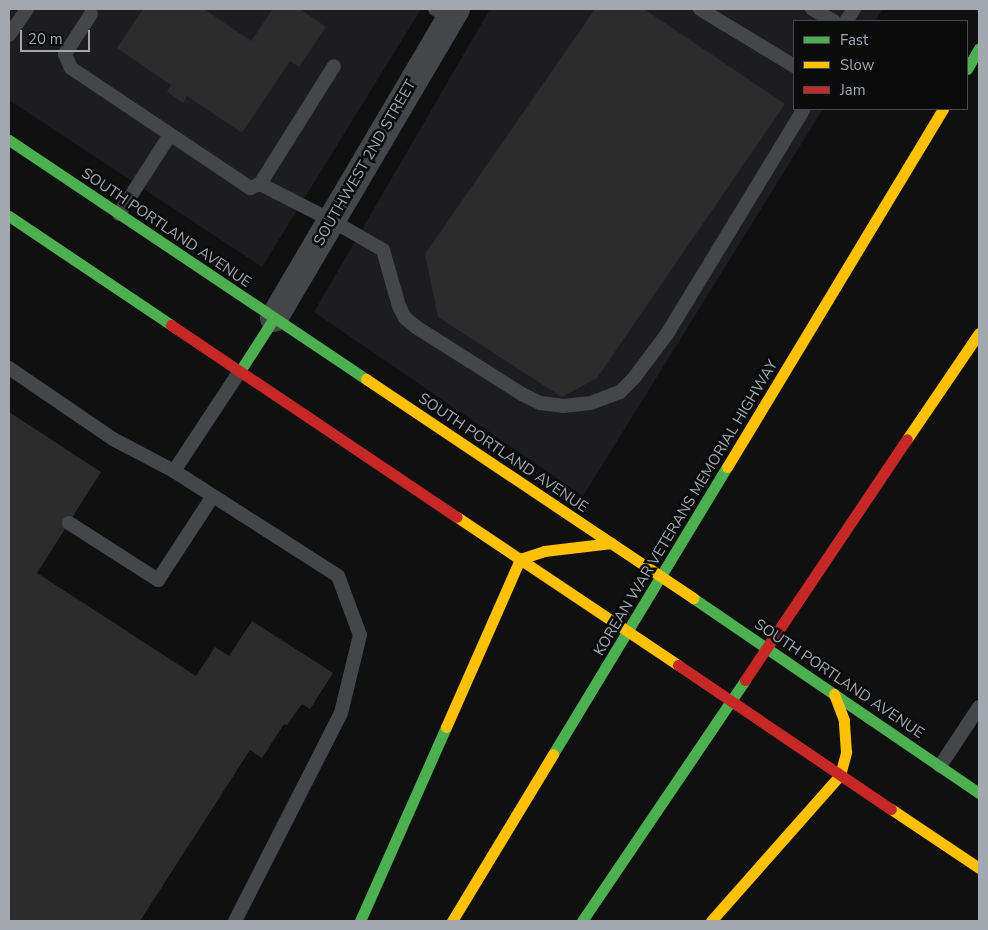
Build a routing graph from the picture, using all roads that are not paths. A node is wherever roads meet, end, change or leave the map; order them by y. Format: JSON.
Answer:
{"nodes":[{"id":1,"x":26,"y":9,"type":"edge"},
{"id":2,"x":700,"y":9,"type":"edge"},
{"id":3,"x":812,"y":9,"type":"edge"},
{"id":4,"x":854,"y":9,"type":"edge"},
{"id":5,"x":447,"y":12,"type":"edge"},
{"id":6,"x":91,"y":14,"type":"dead end"},
{"id":7,"x":832,"y":20,"type":"edge"},
{"id":8,"x":847,"y":20,"type":"edge"},
{"id":9,"x":9,"y":35,"type":"edge"},
{"id":10,"x":979,"y":48,"type":"edge"},
{"id":11,"x":793,"y":65,"type":"edge"},
{"id":12,"x":334,"y":66,"type":"dead end"},
{"id":13,"x":968,"y":67,"type":"edge"},
{"id":14,"x":803,"y":110,"type":"edge"},
{"id":15,"x":942,"y":110,"type":"edge"},
{"id":16,"x":170,"y":135,"type":"junction"},
{"id":17,"x":9,"y":140,"type":"edge"},
{"id":18,"x":260,"y":184,"type":"junction"},
{"id":19,"x":119,"y":214,"type":"junction"},
{"id":20,"x":9,"y":216,"type":"edge"},
{"id":21,"x":332,"y":220,"type":"junction"},
{"id":22,"x":274,"y":318,"type":"junction"},
{"id":23,"x":979,"y":333,"type":"edge"},
{"id":24,"x":9,"y":368,"type":"edge"},
{"id":25,"x":240,"y":371,"type":"junction"},
{"id":26,"x":174,"y":471,"type":"junction"},
{"id":27,"x":212,"y":496,"type":"junction"},
{"id":28,"x":68,"y":523,"type":"dead end"},
{"id":29,"x":612,"y":543,"type":"junction"},
{"id":30,"x":520,"y":559,"type":"junction"},
{"id":31,"x":834,"y":694,"type":"junction"},
{"id":32,"x":979,"y":706,"type":"edge"},
{"id":33,"x":940,"y":766,"type":"junction"},
{"id":34,"x":840,"y":775,"type":"junction"},
{"id":35,"x":979,"y":793,"type":"edge"},
{"id":36,"x":979,"y":868,"type":"edge"},
{"id":37,"x":235,"y":921,"type":"edge"},
{"id":38,"x":360,"y":921,"type":"edge"},
{"id":39,"x":452,"y":921,"type":"edge"},
{"id":40,"x":582,"y":921,"type":"edge"},
{"id":41,"x":712,"y":921,"type":"edge"}],
"edges":[{"from":1,"to":9,"type":"lane"},
{"from":2,"to":11,"type":"lane"},
{"from":3,"to":7,"type":"lane"},
{"from":4,"to":8,"type":"lane"},
{"from":5,"to":21,"type":"street","name":"SOUTHWEST 2ND STREET"},
{"from":6,"to":16,"type":"lane"},
{"from":10,"to":13,"type":"main road"},
{"from":12,"to":18,"type":"lane"},
{"from":14,"to":21,"type":"lane"},
{"from":15,"to":39,"type":"main road","name":"KOREAN WAR VETERANS MEMORIAL HIGHWAY"},
{"from":16,"to":18,"type":"lane"},
{"from":16,"to":19,"type":"lane"},
{"from":17,"to":19,"type":"main road","name":"SOUTH PORTLAND AVENUE"},
{"from":18,"to":21,"type":"lane"},
{"from":19,"to":22,"type":"main road","name":"SOUTH PORTLAND AVENUE"},
{"from":20,"to":25,"type":"main road"},
{"from":21,"to":22,"type":"street","name":"SOUTHWEST 2ND STREET"},
{"from":22,"to":25,"type":"main road"},
{"from":22,"to":29,"type":"main road","name":"SOUTH PORTLAND AVENUE"},
{"from":23,"to":40,"type":"main road"},
{"from":24,"to":26,"type":"lane"},
{"from":25,"to":26,"type":"lane"},
{"from":25,"to":30,"type":"main road"},
{"from":26,"to":27,"type":"lane"},
{"from":27,"to":28,"type":"lane"},
{"from":27,"to":37,"type":"lane"},
{"from":29,"to":30,"type":"main road"},
{"from":29,"to":31,"type":"main road","name":"SOUTH PORTLAND AVENUE"},
{"from":30,"to":34,"type":"main road"},
{"from":30,"to":38,"type":"main road"},
{"from":31,"to":33,"type":"main road","name":"SOUTH PORTLAND AVENUE"},
{"from":31,"to":34,"type":"main road"},
{"from":32,"to":33,"type":"lane"},
{"from":33,"to":35,"type":"main road","name":"SOUTH PORTLAND AVENUE"},
{"from":34,"to":36,"type":"main road"},
{"from":34,"to":41,"type":"main road"}]}
